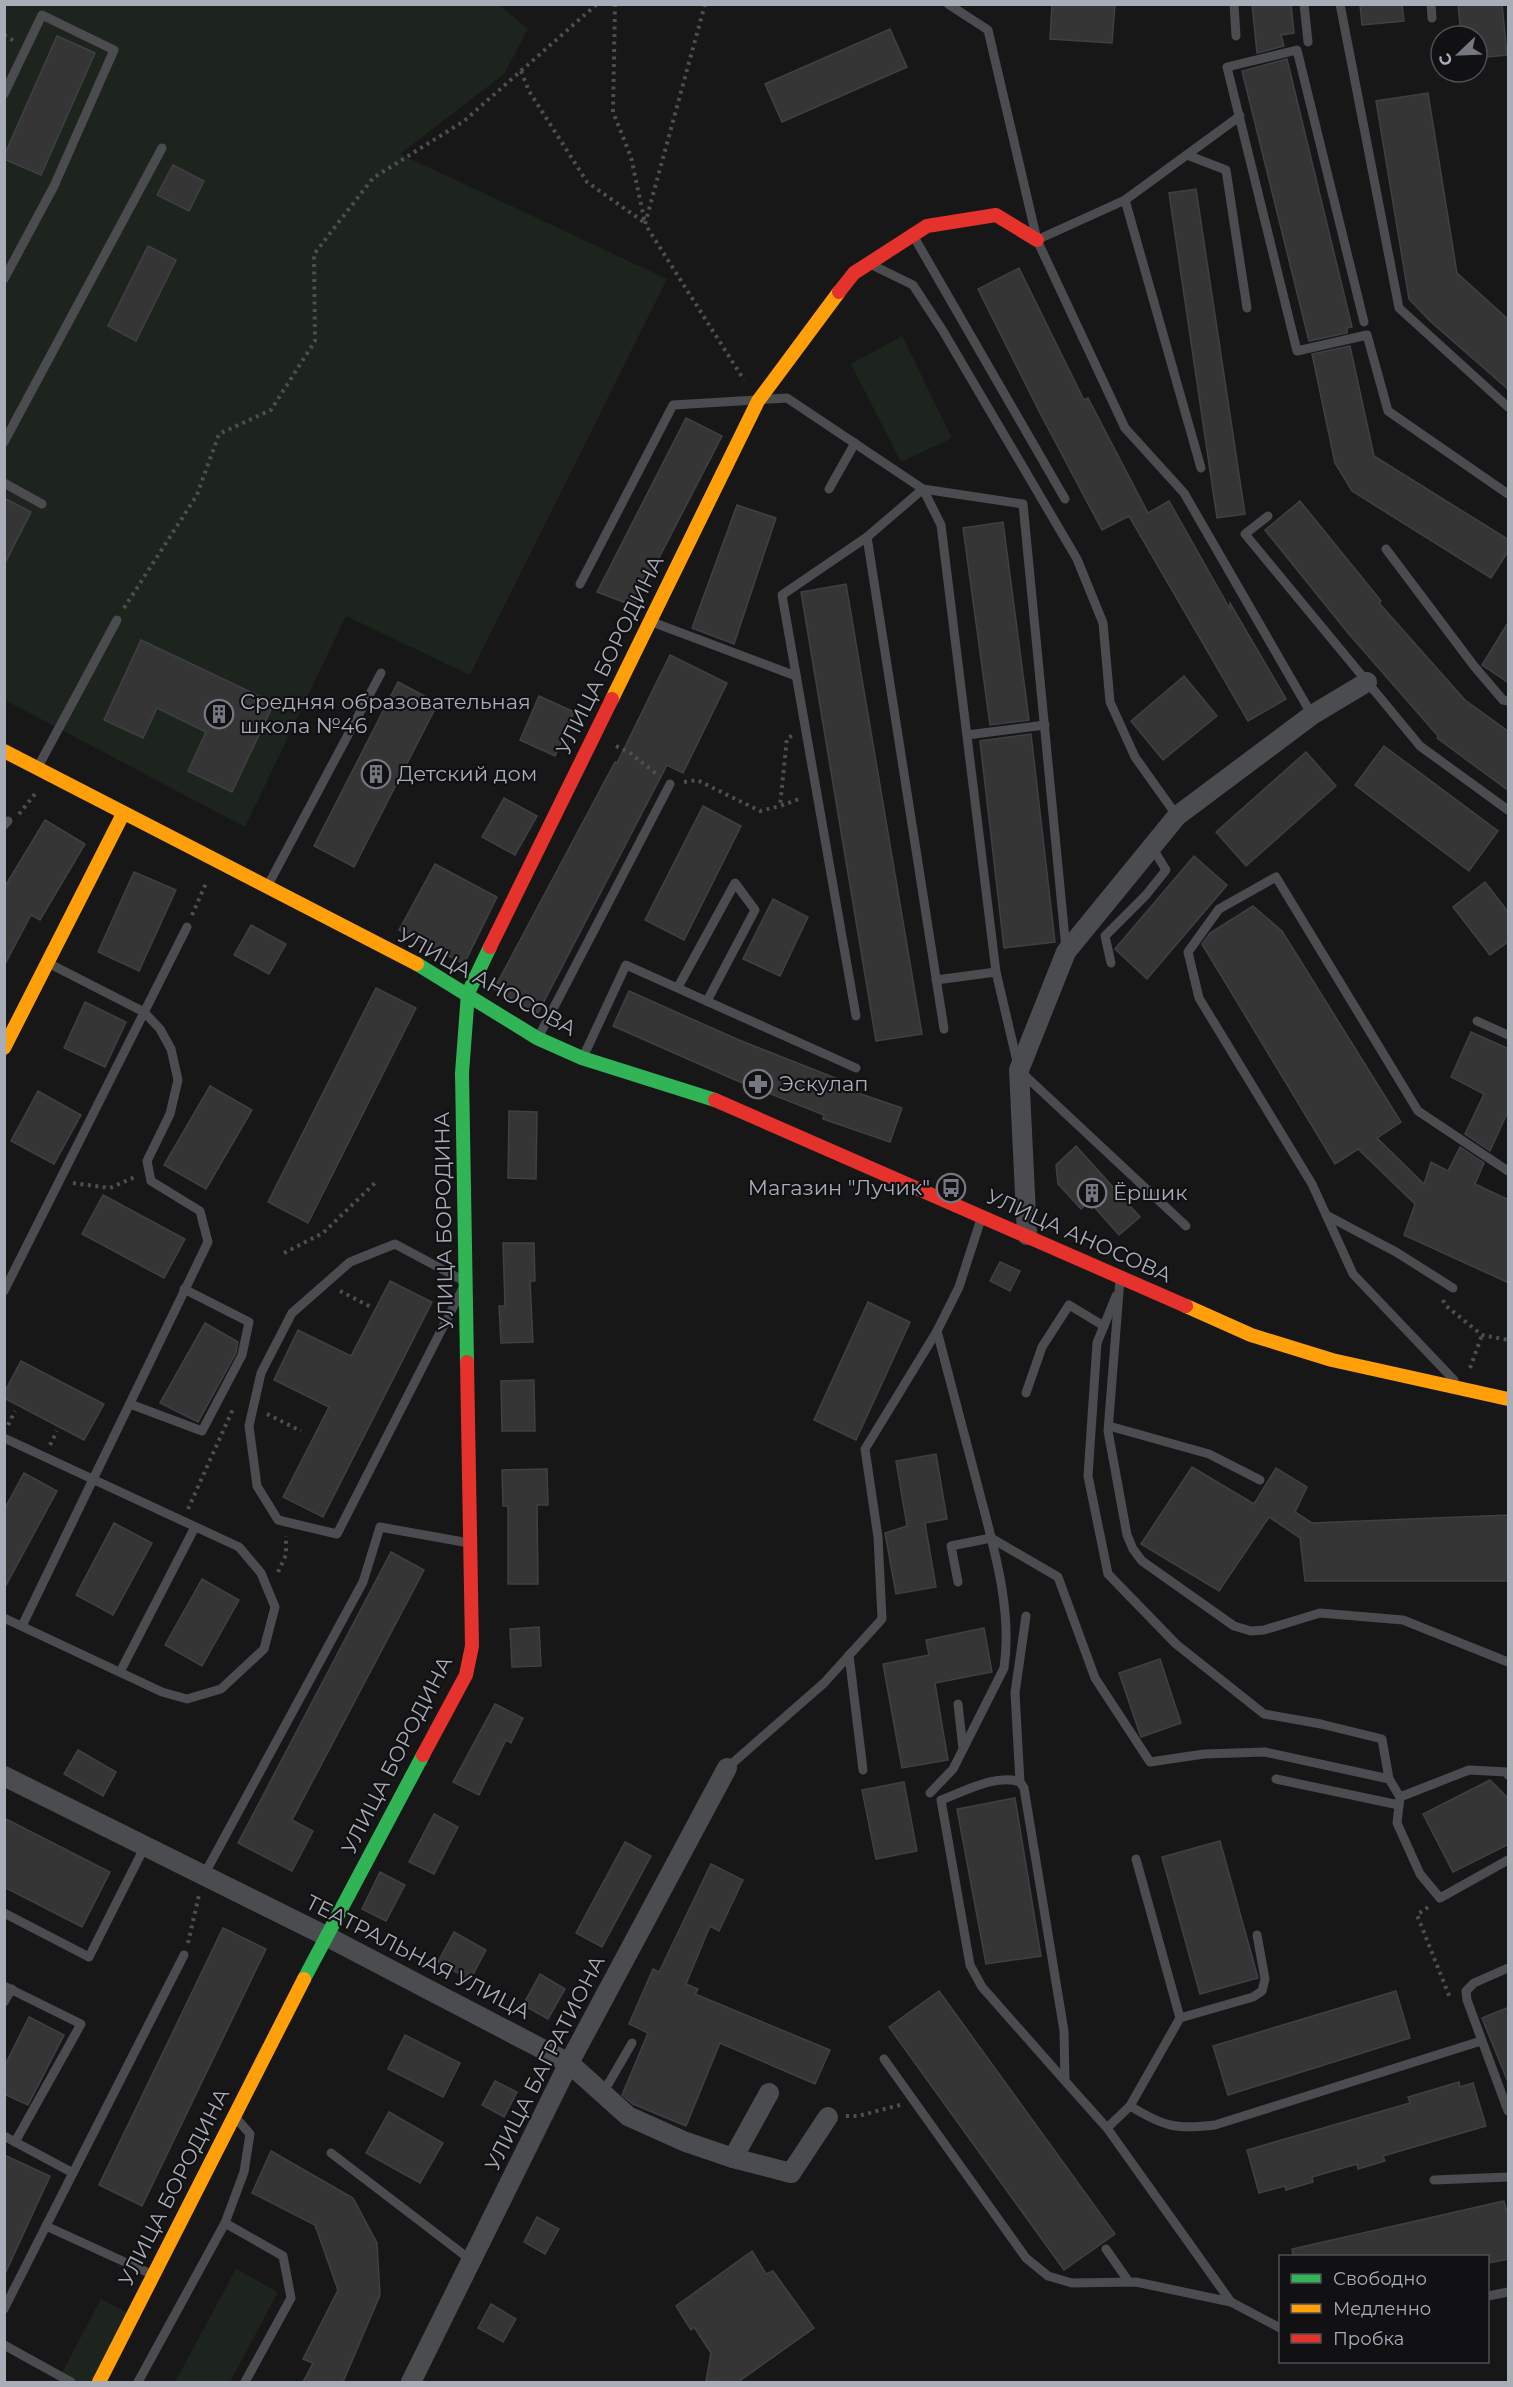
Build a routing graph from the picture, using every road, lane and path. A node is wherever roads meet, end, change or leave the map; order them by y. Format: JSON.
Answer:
{"nodes":[{"id":1,"x":597,"y":4,"type":"edge"},
{"id":2,"x":615,"y":4,"type":"edge"},
{"id":3,"x":705,"y":4,"type":"edge"},
{"id":4,"x":948,"y":4,"type":"edge"},
{"id":5,"x":1234,"y":4,"type":"edge"},
{"id":6,"x":1304,"y":4,"type":"edge"},
{"id":7,"x":1340,"y":4,"type":"edge"},
{"id":8,"x":1431,"y":4,"type":"edge"},
{"id":9,"x":1432,"y":18,"type":"dead end"},
{"id":10,"x":1236,"y":36,"type":"dead end"},
{"id":11,"x":1308,"y":42,"type":"dead end"},
{"id":12,"x":521,"y":71,"type":"junction"},
{"id":13,"x":4,"y":94,"type":"edge"},
{"id":14,"x":1240,"y":116,"type":"junction"},
{"id":15,"x":162,"y":148,"type":"dead end"},
{"id":16,"x":1186,"y":155,"type":"junction"},
{"id":17,"x":1125,"y":200,"type":"junction"},
{"id":18,"x":645,"y":224,"type":"junction"},
{"id":19,"x":913,"y":235,"type":"junction"},
{"id":20,"x":1037,"y":240,"type":"junction"},
{"id":21,"x":868,"y":264,"type":"junction"},
{"id":22,"x":4,"y":279,"type":"edge"},
{"id":23,"x":1247,"y":308,"type":"dead end"},
{"id":24,"x":1364,"y":322,"type":"dead end"},
{"id":25,"x":758,"y":401,"type":"junction"},
{"id":26,"x":1509,"y":407,"type":"edge"},
{"id":27,"x":4,"y":442,"type":"edge"},
{"id":28,"x":855,"y":443,"type":"junction"},
{"id":29,"x":1201,"y":468,"type":"dead end"},
{"id":30,"x":4,"y":483,"type":"edge"},
{"id":31,"x":829,"y":489,"type":"dead end"},
{"id":32,"x":923,"y":489,"type":"junction"},
{"id":33,"x":1509,"y":494,"type":"edge"},
{"id":34,"x":1065,"y":499,"type":"dead end"},
{"id":35,"x":42,"y":504,"type":"dead end"},
{"id":36,"x":1268,"y":516,"type":"dead end"},
{"id":37,"x":867,"y":537,"type":"junction"},
{"id":38,"x":1386,"y":549,"type":"dead end"},
{"id":39,"x":580,"y":584,"type":"dead end"},
{"id":40,"x":117,"y":620,"type":"joint"},
{"id":41,"x":650,"y":622,"type":"junction"},
{"id":42,"x":381,"y":673,"type":"dead end"},
{"id":43,"x":796,"y":676,"type":"junction"},
{"id":44,"x":1367,"y":682,"type":"junction"},
{"id":45,"x":1509,"y":701,"type":"edge"},
{"id":46,"x":1312,"y":715,"type":"junction"},
{"id":47,"x":1044,"y":725,"type":"junction"},
{"id":48,"x":806,"y":730,"type":"junction"},
{"id":49,"x":967,"y":735,"type":"junction"},
{"id":50,"x":4,"y":751,"type":"edge"},
{"id":51,"x":630,"y":753,"type":"dead end"},
{"id":52,"x":35,"y":773,"type":"junction"},
{"id":53,"x":670,"y":784,"type":"junction"},
{"id":54,"x":37,"y":792,"type":"dead end"},
{"id":55,"x":816,"y":792,"type":"junction"},
{"id":56,"x":780,"y":806,"type":"junction"},
{"id":57,"x":1509,"y":810,"type":"edge"},
{"id":58,"x":123,"y":814,"type":"junction"},
{"id":59,"x":17,"y":816,"type":"dead end"},
{"id":60,"x":1177,"y":816,"type":"junction"},
{"id":61,"x":1152,"y":846,"type":"junction"},
{"id":62,"x":215,"y":861,"type":"junction"},
{"id":63,"x":267,"y":888,"type":"junction"},
{"id":64,"x":187,"y":927,"type":"joint"},
{"id":65,"x":1066,"y":952,"type":"junction"},
{"id":66,"x":47,"y":963,"type":"junction"},
{"id":67,"x":1111,"y":963,"type":"dead end"},
{"id":68,"x":996,"y":972,"type":"junction"},
{"id":69,"x":936,"y":980,"type":"junction"},
{"id":70,"x":678,"y":987,"type":"junction"},
{"id":71,"x":468,"y":993,"type":"junction"},
{"id":72,"x":707,"y":1001,"type":"junction"},
{"id":73,"x":144,"y":1012,"type":"junction"},
{"id":74,"x":856,"y":1016,"type":"dead end"},
{"id":75,"x":1477,"y":1021,"type":"dead end"},
{"id":76,"x":944,"y":1029,"type":"dead end"},
{"id":77,"x":1509,"y":1035,"type":"edge"},
{"id":78,"x":537,"y":1038,"type":"junction"},
{"id":79,"x":6,"y":1040,"type":"edge"},
{"id":80,"x":582,"y":1058,"type":"junction"},
{"id":81,"x":856,"y":1068,"type":"dead end"},
{"id":82,"x":1019,"y":1070,"type":"junction"},
{"id":83,"x":149,"y":1170,"type":"junction"},
{"id":84,"x":1509,"y":1171,"type":"edge"},
{"id":85,"x":59,"y":1182,"type":"junction"},
{"id":86,"x":376,"y":1182,"type":"dead end"},
{"id":87,"x":1326,"y":1215,"type":"junction"},
{"id":88,"x":982,"y":1216,"type":"junction"},
{"id":89,"x":1186,"y":1226,"type":"dead end"},
{"id":90,"x":1028,"y":1235,"type":"junction"},
{"id":91,"x":284,"y":1253,"type":"dead end"},
{"id":92,"x":1433,"y":1276,"type":"junction"},
{"id":93,"x":466,"y":1282,"type":"junction"},
{"id":94,"x":1120,"y":1282,"type":"junction"},
{"id":95,"x":326,"y":1283,"type":"junction"},
{"id":96,"x":1453,"y":1288,"type":"dead end"},
{"id":97,"x":184,"y":1289,"type":"junction"},
{"id":98,"x":4,"y":1291,"type":"edge"},
{"id":99,"x":371,"y":1306,"type":"dead end"},
{"id":100,"x":1104,"y":1326,"type":"junction"},
{"id":101,"x":937,"y":1331,"type":"junction"},
{"id":102,"x":1482,"y":1335,"type":"junction"},
{"id":103,"x":1509,"y":1340,"type":"edge"},
{"id":104,"x":1465,"y":1383,"type":"junction"},
{"id":105,"x":1026,"y":1393,"type":"dead end"},
{"id":106,"x":1509,"y":1399,"type":"edge"},
{"id":107,"x":130,"y":1404,"type":"junction"},
{"id":108,"x":253,"y":1407,"type":"junction"},
{"id":109,"x":15,"y":1411,"type":"dead end"},
{"id":110,"x":1108,"y":1426,"type":"junction"},
{"id":111,"x":4,"y":1431,"type":"edge"},
{"id":112,"x":202,"y":1431,"type":"junction"},
{"id":113,"x":249,"y":1431,"type":"junction"},
{"id":114,"x":301,"y":1431,"type":"dead end"},
{"id":115,"x":4,"y":1438,"type":"edge"},
{"id":116,"x":95,"y":1480,"type":"junction"},
{"id":117,"x":1260,"y":1480,"type":"dead end"},
{"id":118,"x":287,"y":1524,"type":"junction"},
{"id":119,"x":195,"y":1527,"type":"junction"},
{"id":120,"x":991,"y":1538,"type":"junction"},
{"id":121,"x":470,"y":1543,"type":"junction"},
{"id":122,"x":958,"y":1582,"type":"dead end"},
{"id":123,"x":269,"y":1592,"type":"junction"},
{"id":124,"x":1026,"y":1616,"type":"dead end"},
{"id":125,"x":4,"y":1618,"type":"edge"},
{"id":126,"x":22,"y":1626,"type":"junction"},
{"id":127,"x":849,"y":1654,"type":"junction"},
{"id":128,"x":1509,"y":1662,"type":"edge"},
{"id":129,"x":120,"y":1672,"type":"junction"},
{"id":130,"x":958,"y":1704,"type":"dead end"},
{"id":131,"x":963,"y":1749,"type":"junction"},
{"id":132,"x":728,"y":1768,"type":"joint"},
{"id":133,"x":863,"y":1770,"type":"dead end"},
{"id":134,"x":1509,"y":1775,"type":"edge"},
{"id":135,"x":4,"y":1776,"type":"edge"},
{"id":136,"x":1276,"y":1779,"type":"dead end"},
{"id":137,"x":1389,"y":1779,"type":"junction"},
{"id":138,"x":1020,"y":1782,"type":"junction"},
{"id":139,"x":930,"y":1793,"type":"dead end"},
{"id":140,"x":1399,"y":1801,"type":"junction"},
{"id":141,"x":145,"y":1846,"type":"junction"},
{"id":142,"x":1136,"y":1859,"type":"dead end"},
{"id":143,"x":1509,"y":1860,"type":"edge"},
{"id":144,"x":204,"y":1875,"type":"junction"},
{"id":145,"x":4,"y":1913,"type":"edge"},
{"id":146,"x":1417,"y":1915,"type":"dead end"},
{"id":147,"x":326,"y":1935,"type":"junction"},
{"id":148,"x":1257,"y":1935,"type":"dead end"},
{"id":149,"x":184,"y":1955,"type":"joint"},
{"id":150,"x":1509,"y":1968,"type":"edge"},
{"id":151,"x":8,"y":1987,"type":"edge"},
{"id":152,"x":1450,"y":1999,"type":"dead end"},
{"id":153,"x":4,"y":2002,"type":"edge"},
{"id":154,"x":1180,"y":2018,"type":"junction"},
{"id":155,"x":1482,"y":2041,"type":"junction"},
{"id":156,"x":632,"y":2043,"type":"dead end"},
{"id":157,"x":884,"y":2059,"type":"dead end"},
{"id":158,"x":569,"y":2063,"type":"junction"},
{"id":159,"x":1065,"y":2081,"type":"junction"},
{"id":160,"x":603,"y":2093,"type":"junction"},
{"id":161,"x":769,"y":2093,"type":"dead end"},
{"id":162,"x":915,"y":2102,"type":"junction"},
{"id":163,"x":1130,"y":2106,"type":"junction"},
{"id":164,"x":1509,"y":2111,"type":"edge"},
{"id":165,"x":234,"y":2116,"type":"junction"},
{"id":166,"x":858,"y":2116,"type":"dead end"},
{"id":167,"x":828,"y":2117,"type":"dead end"},
{"id":168,"x":1107,"y":2127,"type":"junction"},
{"id":169,"x":4,"y":2136,"type":"edge"},
{"id":170,"x":15,"y":2142,"type":"junction"},
{"id":171,"x":331,"y":2153,"type":"dead end"},
{"id":172,"x":733,"y":2158,"type":"junction"},
{"id":173,"x":73,"y":2173,"type":"junction"},
{"id":174,"x":1509,"y":2177,"type":"edge"},
{"id":175,"x":1434,"y":2180,"type":"dead end"},
{"id":176,"x":225,"y":2223,"type":"junction"},
{"id":177,"x":46,"y":2226,"type":"junction"},
{"id":178,"x":1106,"y":2249,"type":"dead end"},
{"id":179,"x":472,"y":2261,"type":"junction"},
{"id":180,"x":153,"y":2275,"type":"junction"},
{"id":181,"x":1129,"y":2282,"type":"junction"},
{"id":182,"x":1509,"y":2292,"type":"edge"},
{"id":183,"x":1489,"y":2296,"type":"edge"},
{"id":184,"x":1231,"y":2302,"type":"junction"},
{"id":185,"x":4,"y":2308,"type":"edge"},
{"id":186,"x":1279,"y":2327,"type":"edge"},
{"id":187,"x":4,"y":2345,"type":"edge"},
{"id":188,"x":71,"y":2382,"type":"edge"},
{"id":189,"x":99,"y":2382,"type":"edge"},
{"id":190,"x":138,"y":2382,"type":"edge"},
{"id":191,"x":245,"y":2382,"type":"edge"},
{"id":192,"x":411,"y":2382,"type":"edge"}],
"edges":[{"from":1,"to":12,"type":"path"},
{"from":2,"to":18,"type":"path"},
{"from":3,"to":18,"type":"path"},
{"from":4,"to":20,"type":"lane"},
{"from":5,"to":10,"type":"lane"},
{"from":6,"to":11,"type":"lane"},
{"from":7,"to":26,"type":"lane"},
{"from":8,"to":9,"type":"lane"},
{"from":12,"to":18,"type":"path"},
{"from":12,"to":40,"type":"path"},
{"from":13,"to":22,"type":"lane"},
{"from":14,"to":16,"type":"lane"},
{"from":14,"to":24,"type":"lane"},
{"from":14,"to":33,"type":"lane"},
{"from":15,"to":27,"type":"lane"},
{"from":16,"to":17,"type":"lane"},
{"from":16,"to":23,"type":"lane"},
{"from":17,"to":20,"type":"lane"},
{"from":17,"to":29,"type":"lane"},
{"from":18,"to":25,"type":"path"},
{"from":19,"to":20,"type":"street","name":"УЛИЦА БОРОДИНА"},
{"from":19,"to":21,"type":"street","name":"УЛИЦА БОРОДИНА"},
{"from":19,"to":34,"type":"lane"},
{"from":20,"to":46,"type":"lane"},
{"from":21,"to":25,"type":"street","name":"УЛИЦА БОРОДИНА"},
{"from":21,"to":60,"type":"lane"},
{"from":25,"to":28,"type":"lane"},
{"from":25,"to":39,"type":"lane"},
{"from":25,"to":41,"type":"street","name":"УЛИЦА БОРОДИНА"},
{"from":28,"to":31,"type":"lane"},
{"from":28,"to":32,"type":"lane"},
{"from":30,"to":35,"type":"lane"},
{"from":32,"to":37,"type":"lane"},
{"from":32,"to":47,"type":"lane"},
{"from":32,"to":49,"type":"lane"},
{"from":36,"to":44,"type":"lane"},
{"from":37,"to":43,"type":"lane"},
{"from":37,"to":69,"type":"lane"},
{"from":38,"to":45,"type":"lane"},
{"from":40,"to":52,"type":"lane"},
{"from":41,"to":43,"type":"lane"},
{"from":41,"to":71,"type":"street","name":"УЛИЦА БОРОДИНА"},
{"from":42,"to":63,"type":"lane"},
{"from":43,"to":48,"type":"lane"},
{"from":44,"to":46,"type":"street"},
{"from":44,"to":57,"type":"lane"},
{"from":46,"to":60,"type":"street"},
{"from":47,"to":49,"type":"lane"},
{"from":47,"to":65,"type":"lane"},
{"from":48,"to":55,"type":"lane"},
{"from":48,"to":56,"type":"path"},
{"from":49,"to":68,"type":"lane"},
{"from":50,"to":52,"type":"street","name":"УЛИЦА АНОСОВА"},
{"from":51,"to":53,"type":"path"},
{"from":52,"to":58,"type":"street","name":"УЛИЦА АНОСОВА"},
{"from":53,"to":56,"type":"path"},
{"from":53,"to":78,"type":"lane"},
{"from":54,"to":59,"type":"path"},
{"from":55,"to":56,"type":"path"},
{"from":55,"to":74,"type":"lane"},
{"from":58,"to":62,"type":"street","name":"УЛИЦА АНОСОВА"},
{"from":58,"to":66,"type":"street"},
{"from":60,"to":61,"type":"street"},
{"from":61,"to":65,"type":"street"},
{"from":61,"to":67,"type":"lane"},
{"from":62,"to":63,"type":"street","name":"УЛИЦА АНОСОВА"},
{"from":62,"to":64,"type":"path"},
{"from":63,"to":71,"type":"street","name":"УЛИЦА АНОСОВА"},
{"from":64,"to":73,"type":"lane"},
{"from":65,"to":82,"type":"street"},
{"from":66,"to":73,"type":"lane"},
{"from":66,"to":79,"type":"street"},
{"from":68,"to":69,"type":"lane"},
{"from":68,"to":82,"type":"lane"},
{"from":69,"to":76,"type":"lane"},
{"from":70,"to":72,"type":"lane"},
{"from":70,"to":72,"type":"lane"},
{"from":70,"to":80,"type":"lane"},
{"from":71,"to":78,"type":"street","name":"УЛИЦА АНОСОВА"},
{"from":71,"to":93,"type":"street","name":"УЛИЦА БОРОДИНА"},
{"from":72,"to":81,"type":"lane"},
{"from":73,"to":83,"type":"lane"},
{"from":73,"to":85,"type":"lane"},
{"from":75,"to":77,"type":"lane"},
{"from":78,"to":80,"type":"street","name":"УЛИЦА АНОСОВА"},
{"from":80,"to":88,"type":"street","name":"УЛИЦА АНОСОВА"},
{"from":82,"to":89,"type":"lane"},
{"from":82,"to":90,"type":"street"},
{"from":83,"to":85,"type":"path"},
{"from":83,"to":97,"type":"lane"},
{"from":84,"to":87,"type":"lane"},
{"from":85,"to":98,"type":"lane"},
{"from":86,"to":91,"type":"path"},
{"from":87,"to":92,"type":"lane"},
{"from":87,"to":104,"type":"lane"},
{"from":88,"to":90,"type":"street","name":"УЛИЦА АНОСОВА"},
{"from":88,"to":101,"type":"lane"},
{"from":90,"to":94,"type":"street","name":"УЛИЦА АНОСОВА"},
{"from":92,"to":96,"type":"lane"},
{"from":92,"to":102,"type":"path"},
{"from":93,"to":95,"type":"lane"},
{"from":93,"to":118,"type":"lane"},
{"from":93,"to":121,"type":"street","name":"УЛИЦА БОРОДИНА"},
{"from":94,"to":100,"type":"lane"},
{"from":94,"to":104,"type":"street","name":"УЛИЦА АНОСОВА"},
{"from":94,"to":110,"type":"lane"},
{"from":95,"to":99,"type":"path"},
{"from":95,"to":108,"type":"lane"},
{"from":97,"to":107,"type":"lane"},
{"from":97,"to":112,"type":"lane"},
{"from":100,"to":105,"type":"lane"},
{"from":100,"to":137,"type":"lane"},
{"from":101,"to":120,"type":"lane"},
{"from":101,"to":127,"type":"lane"},
{"from":102,"to":103,"type":"path"},
{"from":102,"to":104,"type":"path"},
{"from":104,"to":106,"type":"street","name":"УЛИЦА АНОСОВА"},
{"from":107,"to":112,"type":"lane"},
{"from":107,"to":116,"type":"lane"},
{"from":108,"to":113,"type":"lane"},
{"from":108,"to":114,"type":"path"},
{"from":109,"to":111,"type":"path"},
{"from":110,"to":117,"type":"lane"},
{"from":110,"to":128,"type":"lane"},
{"from":112,"to":113,"type":"path"},
{"from":113,"to":118,"type":"lane"},
{"from":115,"to":116,"type":"lane"},
{"from":116,"to":119,"type":"lane"},
{"from":116,"to":126,"type":"lane"},
{"from":118,"to":123,"type":"path"},
{"from":119,"to":123,"type":"lane"},
{"from":119,"to":129,"type":"lane"},
{"from":120,"to":122,"type":"lane"},
{"from":120,"to":131,"type":"lane"},
{"from":120,"to":137,"type":"lane"},
{"from":121,"to":144,"type":"lane"},
{"from":121,"to":147,"type":"street","name":"УЛИЦА БОРОДИНА"},
{"from":123,"to":129,"type":"lane"},
{"from":124,"to":138,"type":"lane"},
{"from":125,"to":126,"type":"lane"},
{"from":126,"to":129,"type":"lane"},
{"from":127,"to":132,"type":"lane"},
{"from":127,"to":133,"type":"lane"},
{"from":130,"to":131,"type":"lane"},
{"from":131,"to":139,"type":"lane"},
{"from":132,"to":158,"type":"street","name":"УЛИЦА БАГРАТИОНА"},
{"from":134,"to":140,"type":"lane"},
{"from":135,"to":141,"type":"street","name":"ТЕАТРАЛЬНАЯ УЛИЦА"},
{"from":136,"to":140,"type":"lane"},
{"from":137,"to":140,"type":"lane"},
{"from":138,"to":159,"type":"lane"},
{"from":138,"to":159,"type":"lane"},
{"from":140,"to":143,"type":"lane"},
{"from":141,"to":144,"type":"street","name":"ТЕАТРАЛЬНАЯ УЛИЦА"},
{"from":141,"to":145,"type":"lane"},
{"from":142,"to":154,"type":"lane"},
{"from":144,"to":147,"type":"street","name":"ТЕАТРАЛЬНАЯ УЛИЦА"},
{"from":144,"to":149,"type":"path"},
{"from":146,"to":152,"type":"path"},
{"from":147,"to":158,"type":"street","name":"ТЕАТРАЛЬНАЯ УЛИЦА"},
{"from":147,"to":165,"type":"street","name":"УЛИЦА БОРОДИНА"},
{"from":148,"to":154,"type":"lane"},
{"from":149,"to":173,"type":"lane"},
{"from":150,"to":155,"type":"lane"},
{"from":151,"to":153,"type":"lane"},
{"from":151,"to":170,"type":"lane"},
{"from":154,"to":163,"type":"lane"},
{"from":155,"to":163,"type":"lane"},
{"from":155,"to":164,"type":"lane"},
{"from":156,"to":160,"type":"lane"},
{"from":157,"to":162,"type":"lane"},
{"from":158,"to":160,"type":"street","name":"ТЕАТРАЛЬНАЯ УЛИЦА"},
{"from":158,"to":179,"type":"street","name":"УЛИЦА БАГРАТИОНА"},
{"from":159,"to":168,"type":"lane"},
{"from":160,"to":172,"type":"street","name":"ТЕАТРАЛЬНАЯ УЛИЦА"},
{"from":161,"to":172,"type":"street"},
{"from":162,"to":166,"type":"path"},
{"from":162,"to":181,"type":"lane"},
{"from":163,"to":168,"type":"lane"},
{"from":165,"to":176,"type":"lane"},
{"from":165,"to":180,"type":"street","name":"УЛИЦА БОРОДИНА"},
{"from":167,"to":172,"type":"street","name":"ТЕАТРАЛЬНАЯ УЛИЦА"},
{"from":168,"to":184,"type":"lane"},
{"from":169,"to":170,"type":"lane"},
{"from":170,"to":173,"type":"lane"},
{"from":171,"to":179,"type":"lane"},
{"from":173,"to":177,"type":"lane"},
{"from":174,"to":175,"type":"lane"},
{"from":176,"to":190,"type":"lane"},
{"from":176,"to":191,"type":"lane"},
{"from":177,"to":180,"type":"lane"},
{"from":177,"to":185,"type":"lane"},
{"from":178,"to":181,"type":"lane"},
{"from":179,"to":192,"type":"street","name":"УЛИЦА БАГРАТИОНА"},
{"from":180,"to":189,"type":"street","name":"УЛИЦА БОРОДИНА"},
{"from":181,"to":184,"type":"lane"},
{"from":182,"to":183,"type":"lane"},
{"from":184,"to":186,"type":"lane"},
{"from":187,"to":188,"type":"lane"}]}
